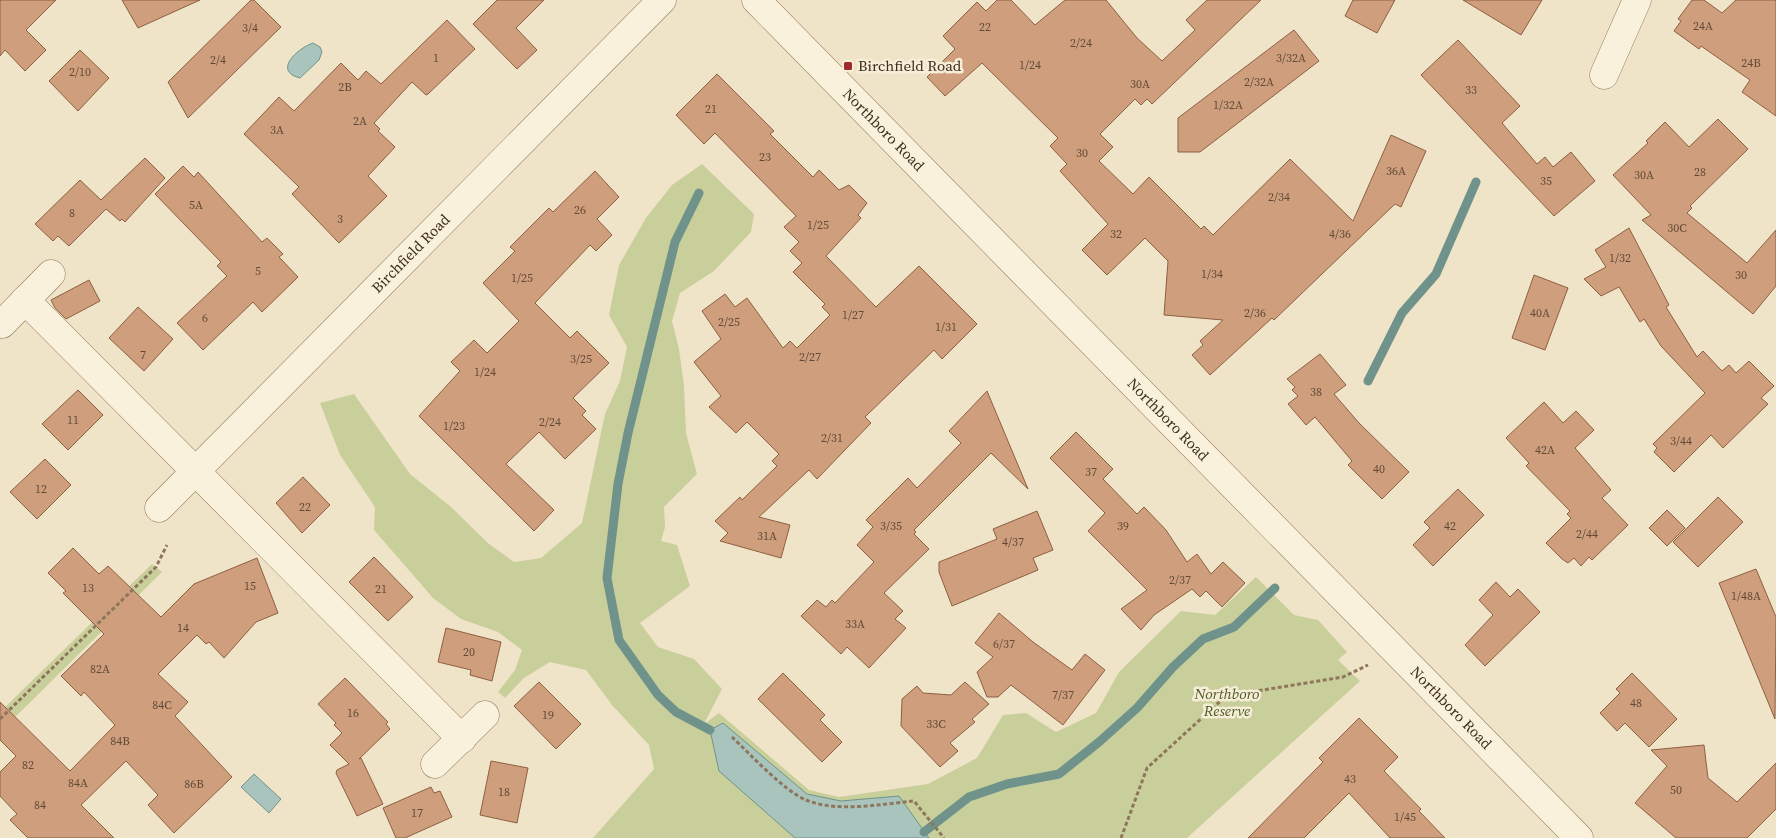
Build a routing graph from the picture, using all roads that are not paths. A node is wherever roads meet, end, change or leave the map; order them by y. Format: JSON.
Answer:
{"nodes":[{"id":1,"x":662,"y":0,"type":"edge"},
{"id":2,"x":756,"y":0,"type":"edge"},
{"id":3,"x":1638,"y":0,"type":"edge"},
{"id":4,"x":1604,"y":75,"type":"dead end"},
{"id":5,"x":51,"y":274,"type":"dead end"},
{"id":6,"x":25,"y":300,"type":"junction"},
{"id":7,"x":2,"y":324,"type":"dead end"},
{"id":8,"x":196,"y":470,"type":"junction"},
{"id":9,"x":159,"y":508,"type":"dead end"},
{"id":10,"x":485,"y":715,"type":"dead end"},
{"id":11,"x":462,"y":739,"type":"junction"},
{"id":12,"x":436,"y":764,"type":"dead end"},
{"id":13,"x":1579,"y":838,"type":"edge"}],
"edges":[{"from":1,"to":8,"type":"street","name":"Birchfield Road"},
{"from":2,"to":13,"type":"street","name":"Northboro Road"},
{"from":3,"to":4,"type":"street"},
{"from":5,"to":6,"type":"street"},
{"from":6,"to":7,"type":"street"},
{"from":6,"to":8,"type":"street"},
{"from":8,"to":9,"type":"street","name":"Birchfield Road"},
{"from":8,"to":11,"type":"street"},
{"from":10,"to":11,"type":"street"},
{"from":11,"to":12,"type":"street"}]}
